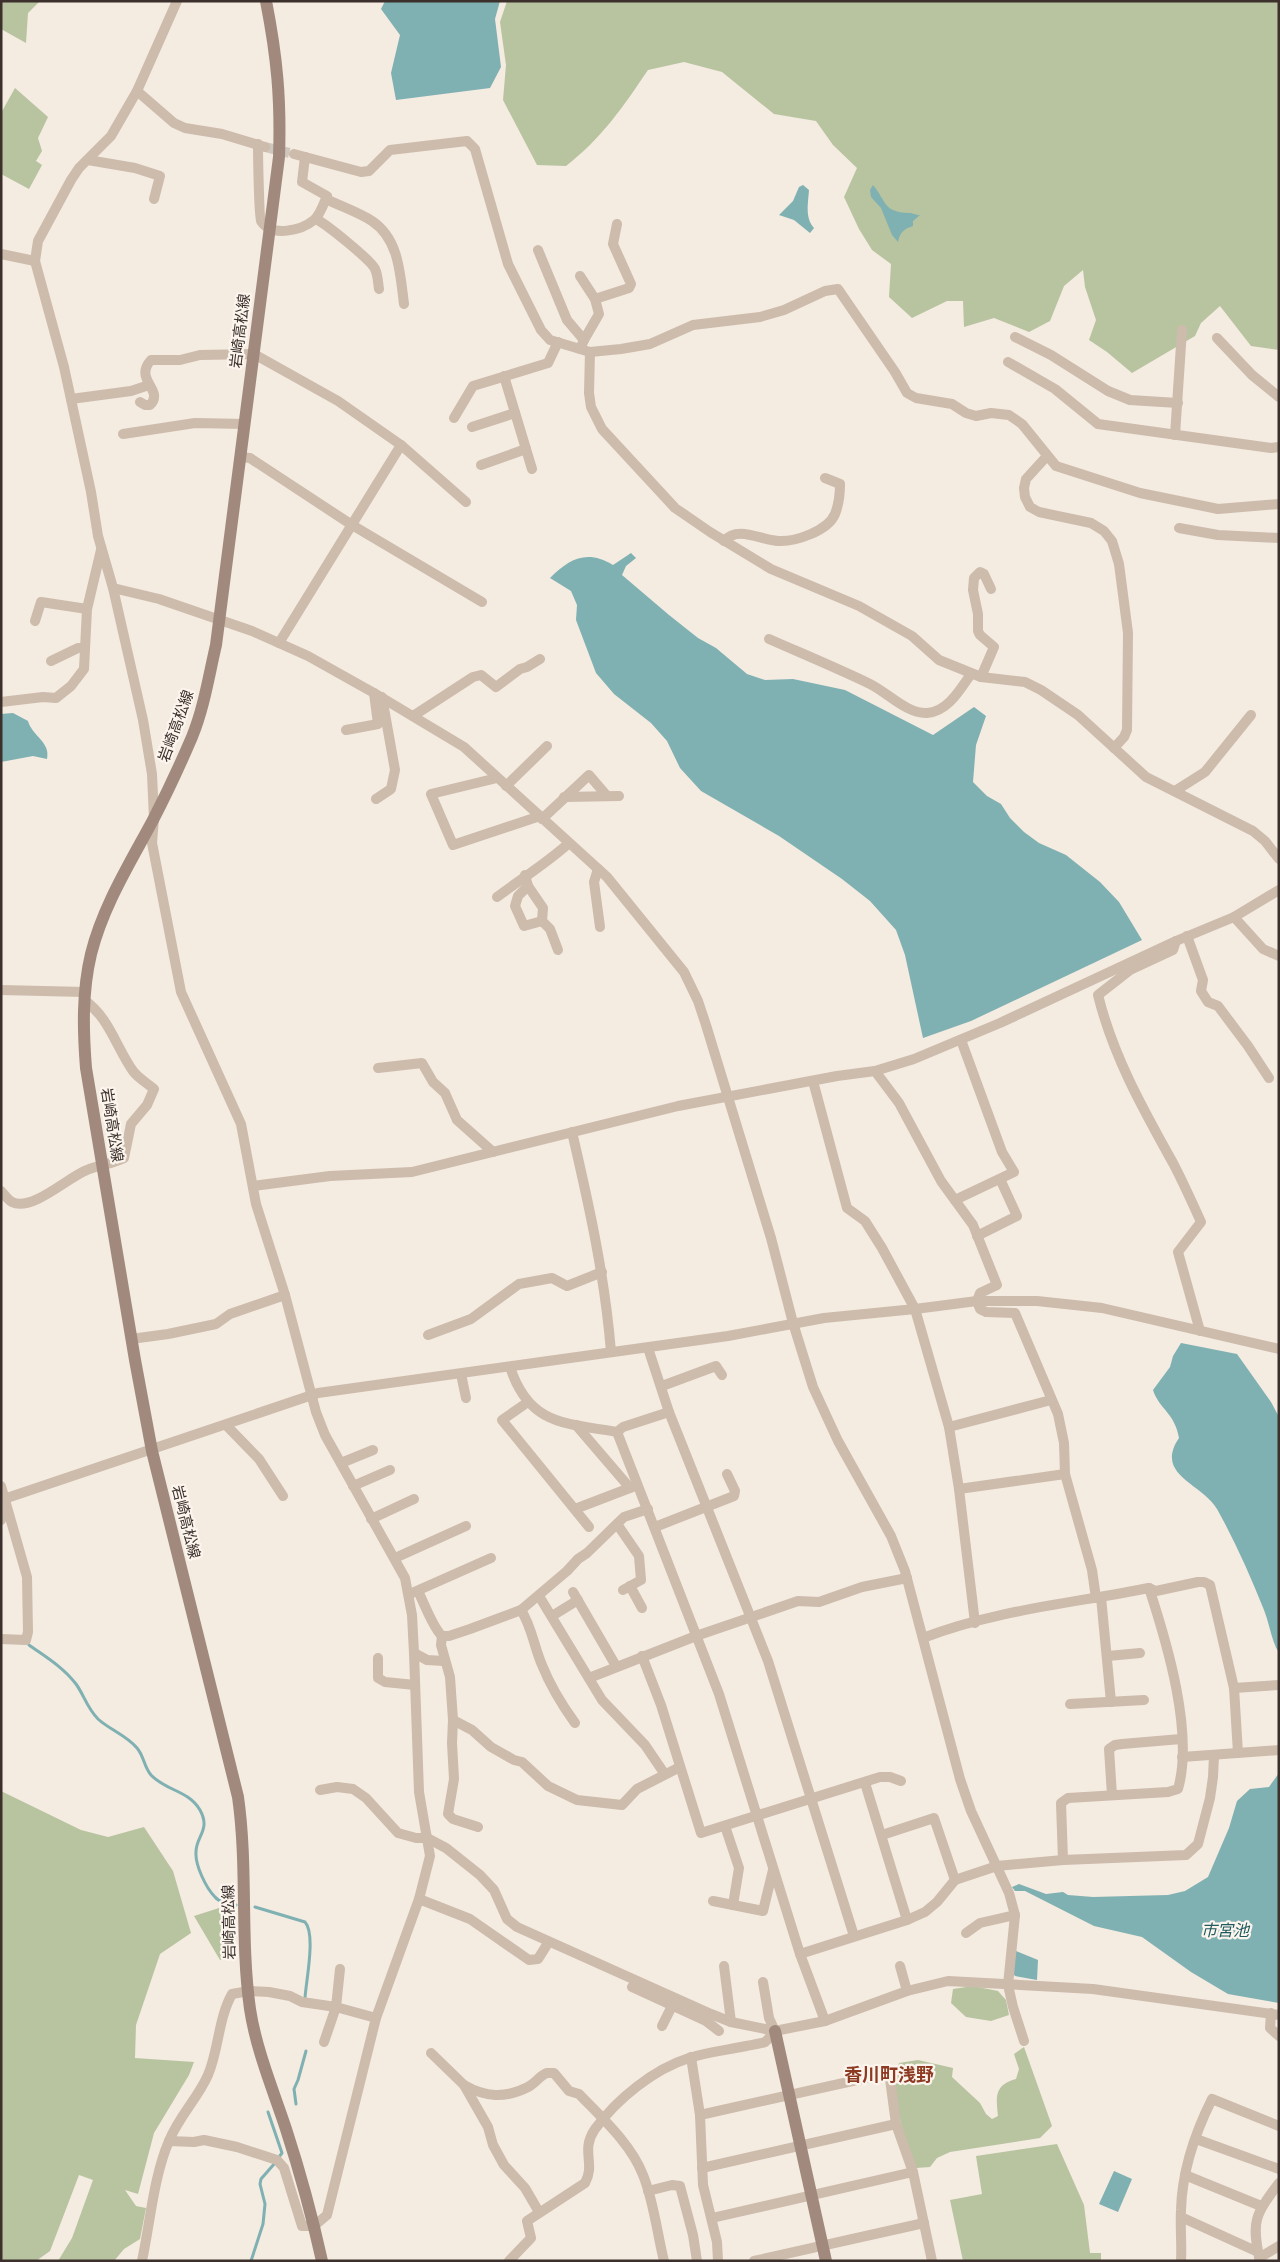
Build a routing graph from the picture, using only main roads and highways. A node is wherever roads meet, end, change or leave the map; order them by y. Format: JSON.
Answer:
{"nodes":[{"id":1,"x":266,"y":1,"type":"edge"},
{"id":2,"x":775,"y":2031,"type":"road end"},
{"id":3,"x":322,"y":2261,"type":"edge"},
{"id":4,"x":826,"y":2261,"type":"edge"}],
"edges":[{"from":1,"to":3,"type":"main road","name":"岩崎高松線"},
{"from":2,"to":4,"type":"main road"}]}
